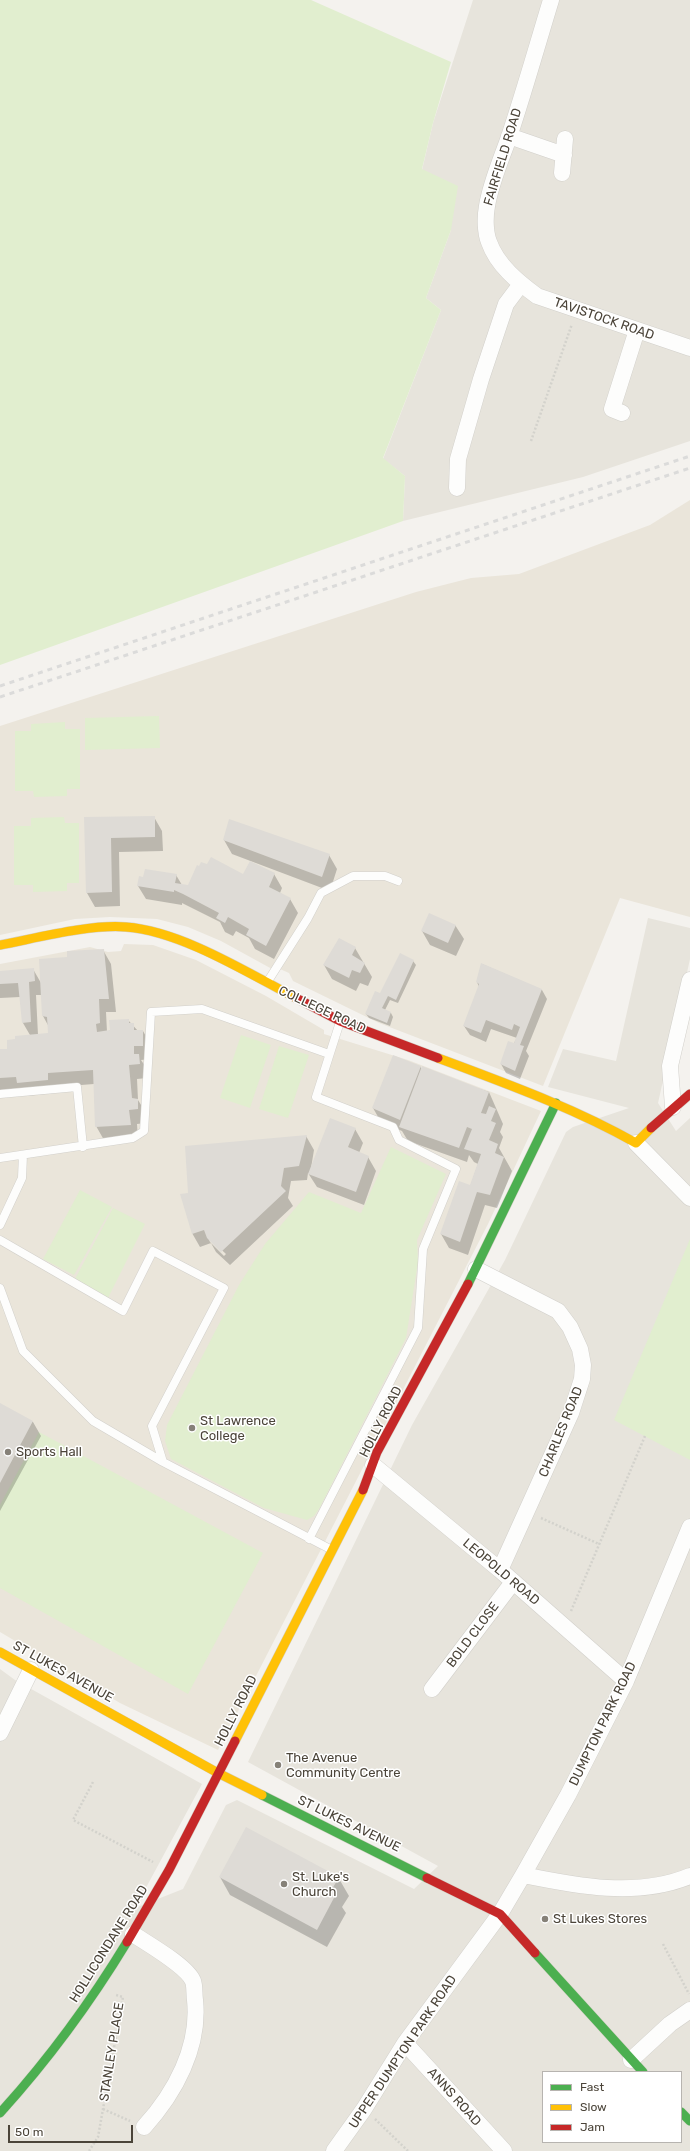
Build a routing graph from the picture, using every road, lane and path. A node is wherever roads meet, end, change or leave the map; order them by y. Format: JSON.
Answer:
{"nodes":[{"id":1,"x":551,"y":0,"type":"edge"},
{"id":2,"x":509,"y":136,"type":"junction"},
{"id":3,"x":565,"y":139,"type":"dead end"},
{"id":4,"x":564,"y":155,"type":"junction"},
{"id":5,"x":562,"y":173,"type":"dead end"},
{"id":6,"x":521,"y":284,"type":"junction"},
{"id":7,"x":576,"y":310,"type":"junction"},
{"id":8,"x":637,"y":330,"type":"junction"},
{"id":9,"x":690,"y":348,"type":"edge"},
{"id":10,"x":622,"y":413,"type":"dead end"},
{"id":11,"x":530,"y":440,"type":"dead end"},
{"id":12,"x":457,"y":488,"type":"dead end"},
{"id":13,"x":398,"y":880,"type":"dead end"},
{"id":14,"x":0,"y":945,"type":"edge"},
{"id":15,"x":690,"y":980,"type":"edge"},
{"id":16,"x":266,"y":984,"type":"junction"},
{"id":17,"x":340,"y":1021,"type":"junction"},
{"id":18,"x":329,"y":1054,"type":"junction"},
{"id":19,"x":0,"y":1094,"type":"edge"},
{"id":20,"x":690,"y":1094,"type":"edge"},
{"id":21,"x":556,"y":1103,"type":"junction"},
{"id":22,"x":673,"y":1107,"type":"junction"},
{"id":23,"x":636,"y":1143,"type":"junction"},
{"id":24,"x":83,"y":1147,"type":"junction"},
{"id":25,"x":23,"y":1155,"type":"junction"},
{"id":26,"x":0,"y":1158,"type":"edge"},
{"id":27,"x":690,"y":1198,"type":"edge"},
{"id":28,"x":0,"y":1225,"type":"edge"},
{"id":29,"x":0,"y":1240,"type":"edge"},
{"id":30,"x":476,"y":1269,"type":"junction"},
{"id":31,"x":0,"y":1288,"type":"edge"},
{"id":32,"x":645,"y":1436,"type":"dead end"},
{"id":33,"x":163,"y":1462,"type":"junction"},
{"id":34,"x":373,"y":1465,"type":"junction"},
{"id":35,"x":528,"y":1512,"type":"junction"},
{"id":36,"x":690,"y":1527,"type":"edge"},
{"id":37,"x":309,"y":1538,"type":"junction"},
{"id":38,"x":598,"y":1544,"type":"junction"},
{"id":39,"x":332,"y":1550,"type":"junction"},
{"id":40,"x":500,"y":1570,"type":"junction"},
{"id":41,"x":513,"y":1582,"type":"junction"},
{"id":42,"x":564,"y":1626,"type":"junction"},
{"id":43,"x":0,"y":1652,"type":"edge"},
{"id":44,"x":31,"y":1670,"type":"junction"},
{"id":45,"x":626,"y":1681,"type":"junction"},
{"id":46,"x":432,"y":1689,"type":"dead end"},
{"id":47,"x":0,"y":1733,"type":"edge"},
{"id":48,"x":218,"y":1773,"type":"junction"},
{"id":49,"x":93,"y":1782,"type":"dead end"},
{"id":50,"x":169,"y":1870,"type":"junction"},
{"id":51,"x":523,"y":1875,"type":"junction"},
{"id":52,"x":690,"y":1876,"type":"edge"},
{"id":53,"x":500,"y":1914,"type":"junction"},
{"id":54,"x":133,"y":1934,"type":"junction"},
{"id":55,"x":663,"y":1944,"type":"dead end"},
{"id":56,"x":100,"y":1987,"type":"junction"},
{"id":57,"x":690,"y":1995,"type":"edge"},
{"id":58,"x":690,"y":2010,"type":"edge"},
{"id":59,"x":405,"y":2043,"type":"junction"},
{"id":60,"x":631,"y":2060,"type":"junction"},
{"id":61,"x":641,"y":2071,"type":"edge"},
{"id":62,"x":364,"y":2109,"type":"junction"},
{"id":63,"x":103,"y":2110,"type":"junction"},
{"id":64,"x":0,"y":2113,"type":"edge"},
{"id":65,"x":682,"y":2113,"type":"edge"},
{"id":66,"x":690,"y":2121,"type":"edge"},
{"id":67,"x":144,"y":2127,"type":"joint"},
{"id":68,"x":89,"y":2151,"type":"edge"},
{"id":69,"x":334,"y":2151,"type":"edge"},
{"id":70,"x":408,"y":2151,"type":"edge"},
{"id":71,"x":504,"y":2151,"type":"edge"}],
"edges":[{"from":1,"to":2,"type":"street","name":"FAIRFIELD ROAD"},
{"from":2,"to":4,"type":"street"},
{"from":2,"to":6,"type":"street","name":"FAIRFIELD ROAD"},
{"from":3,"to":4,"type":"street"},
{"from":4,"to":5,"type":"street"},
{"from":6,"to":7,"type":"street","name":"TAVISTOCK ROAD"},
{"from":6,"to":12,"type":"street"},
{"from":7,"to":8,"type":"street","name":"TAVISTOCK ROAD"},
{"from":7,"to":11,"type":"path"},
{"from":8,"to":9,"type":"street","name":"TAVISTOCK ROAD"},
{"from":8,"to":10,"type":"street"},
{"from":13,"to":16,"type":"lane"},
{"from":14,"to":16,"type":"street","name":"COLLEGE ROAD"},
{"from":15,"to":22,"type":"street"},
{"from":16,"to":17,"type":"street","name":"COLLEGE ROAD"},
{"from":17,"to":18,"type":"lane"},
{"from":17,"to":21,"type":"street","name":"COLLEGE ROAD"},
{"from":18,"to":24,"type":"lane"},
{"from":18,"to":37,"type":"lane"},
{"from":19,"to":24,"type":"lane"},
{"from":20,"to":22,"type":"street"},
{"from":21,"to":23,"type":"street","name":"COLLEGE ROAD"},
{"from":21,"to":30,"type":"street","name":"HOLLY ROAD"},
{"from":22,"to":23,"type":"street"},
{"from":23,"to":27,"type":"street","name":"COLLEGE ROAD"},
{"from":24,"to":25,"type":"lane"},
{"from":25,"to":26,"type":"lane"},
{"from":25,"to":28,"type":"lane"},
{"from":29,"to":33,"type":"lane"},
{"from":30,"to":34,"type":"street","name":"HOLLY ROAD"},
{"from":30,"to":35,"type":"street","name":"CHARLES ROAD"},
{"from":31,"to":33,"type":"lane"},
{"from":32,"to":38,"type":"path"},
{"from":33,"to":37,"type":"lane"},
{"from":34,"to":39,"type":"street","name":"HOLLY ROAD"},
{"from":34,"to":40,"type":"street","name":"LEOPOLD ROAD"},
{"from":35,"to":38,"type":"path"},
{"from":35,"to":40,"type":"street","name":"CHARLES ROAD"},
{"from":36,"to":45,"type":"street","name":"DUMPTON PARK ROAD"},
{"from":37,"to":39,"type":"lane"},
{"from":38,"to":42,"type":"path"},
{"from":39,"to":48,"type":"street","name":"HOLLY ROAD"},
{"from":40,"to":41,"type":"street","name":"LEOPOLD ROAD"},
{"from":41,"to":42,"type":"street","name":"LEOPOLD ROAD"},
{"from":41,"to":46,"type":"street","name":"BOLD CLOSE"},
{"from":42,"to":45,"type":"street","name":"LEOPOLD ROAD"},
{"from":43,"to":44,"type":"street","name":"ST LUKES AVENUE"},
{"from":44,"to":47,"type":"street"},
{"from":44,"to":48,"type":"street","name":"ST LUKES AVENUE"},
{"from":45,"to":51,"type":"street","name":"DUMPTON PARK ROAD"},
{"from":48,"to":50,"type":"street","name":"HOLLICONDANE ROAD"},
{"from":48,"to":53,"type":"street","name":"ST LUKES AVENUE"},
{"from":49,"to":50,"type":"path"},
{"from":50,"to":54,"type":"street","name":"HOLLICONDANE ROAD"},
{"from":51,"to":52,"type":"street"},
{"from":51,"to":53,"type":"street","name":"DUMPTON PARK ROAD"},
{"from":53,"to":59,"type":"street","name":"UPPER DUMPTON PARK ROAD"},
{"from":53,"to":60,"type":"street","name":"ST LUKES AVENUE"},
{"from":54,"to":56,"type":"street","name":"HOLLICONDANE ROAD"},
{"from":54,"to":67,"type":"street"},
{"from":55,"to":57,"type":"path"},
{"from":56,"to":63,"type":"path","name":"STANLEY PLACE"},
{"from":56,"to":64,"type":"street","name":"HOLLICONDANE ROAD"},
{"from":58,"to":60,"type":"street"},
{"from":59,"to":62,"type":"street","name":"UPPER DUMPTON PARK ROAD"},
{"from":59,"to":71,"type":"street","name":"ANNS ROAD"},
{"from":60,"to":61,"type":"street","name":"ST LUKES AVENUE"},
{"from":62,"to":69,"type":"street","name":"UPPER DUMPTON PARK ROAD"},
{"from":62,"to":70,"type":"path"},
{"from":63,"to":67,"type":"path"},
{"from":63,"to":68,"type":"path","name":"STANLEY PLACE"},
{"from":65,"to":66,"type":"street"}]}
